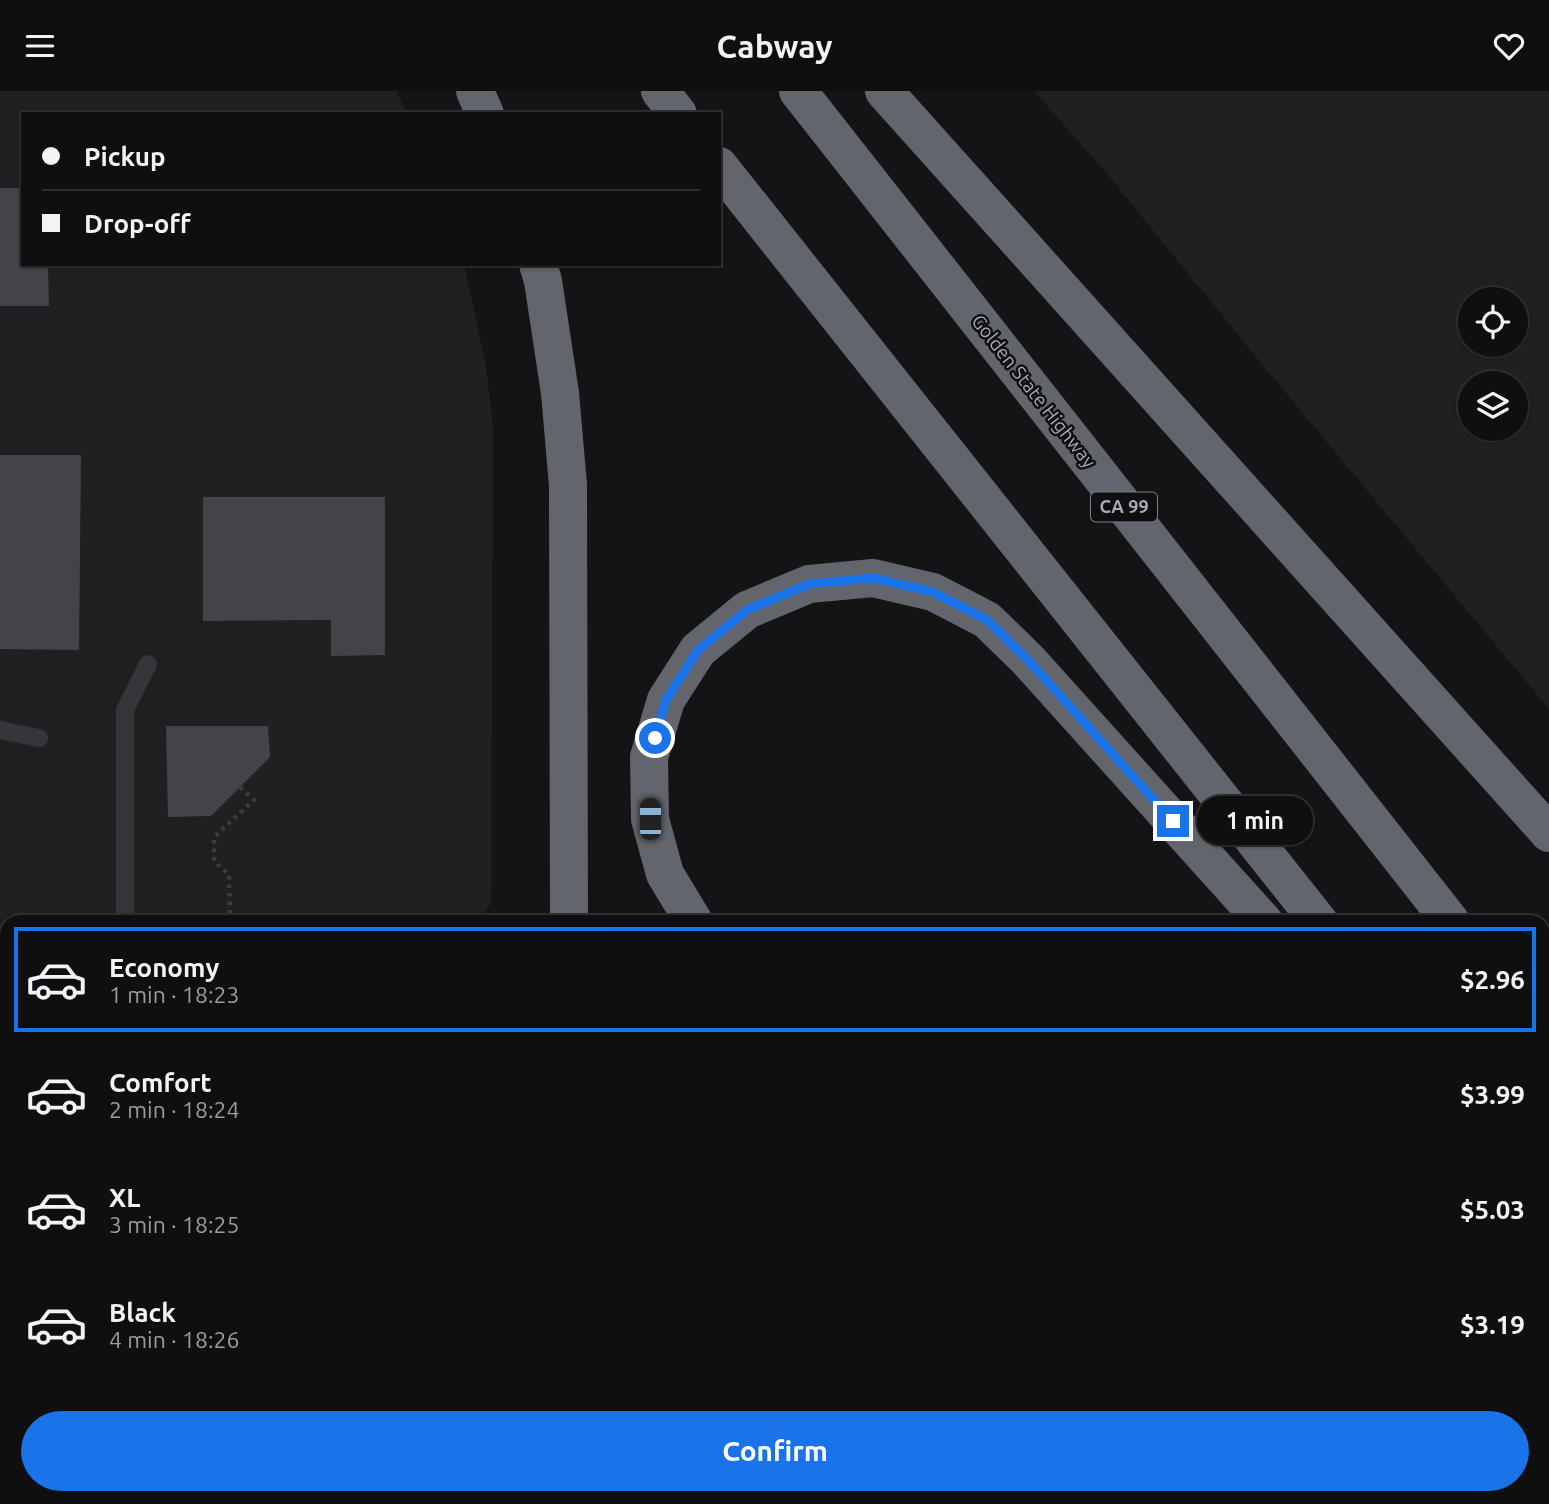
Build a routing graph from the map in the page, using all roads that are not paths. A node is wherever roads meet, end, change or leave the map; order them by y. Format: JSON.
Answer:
{"nodes":[{"id":1,"x":475,"y":91,"type":"edge"},
{"id":2,"x":660,"y":91,"type":"edge"},
{"id":3,"x":798,"y":91,"type":"edge"},
{"id":4,"x":884,"y":91,"type":"edge"},
{"id":5,"x":484,"y":112,"type":"edge"},
{"id":6,"x":676,"y":112,"type":"edge"},
{"id":7,"x":721,"y":169,"type":"edge"},
{"id":8,"x":539,"y":266,"type":"edge"},
{"id":9,"x":148,"y":664,"type":"dead end"},
{"id":10,"x":0,"y":730,"type":"edge"},
{"id":11,"x":38,"y":738,"type":"dead end"},
{"id":12,"x":1549,"y":833,"type":"edge"},
{"id":13,"x":125,"y":915,"type":"edge"},
{"id":14,"x":569,"y":915,"type":"edge"},
{"id":15,"x":690,"y":915,"type":"edge"},
{"id":16,"x":1258,"y":915,"type":"edge"},
{"id":17,"x":1313,"y":915,"type":"edge"},
{"id":18,"x":1445,"y":915,"type":"edge"}],
"edges":[{"from":1,"to":5,"type":"highway"},
{"from":2,"to":6,"type":"highway"},
{"from":3,"to":18,"type":"highway","name":"Golden State Highway","number":"CA 99"},
{"from":4,"to":12,"type":"highway"},
{"from":7,"to":17,"type":"highway"},
{"from":8,"to":14,"type":"highway"},
{"from":9,"to":13,"type":"lane"},
{"from":10,"to":11,"type":"lane"},
{"from":15,"to":16,"type":"highway"}]}
